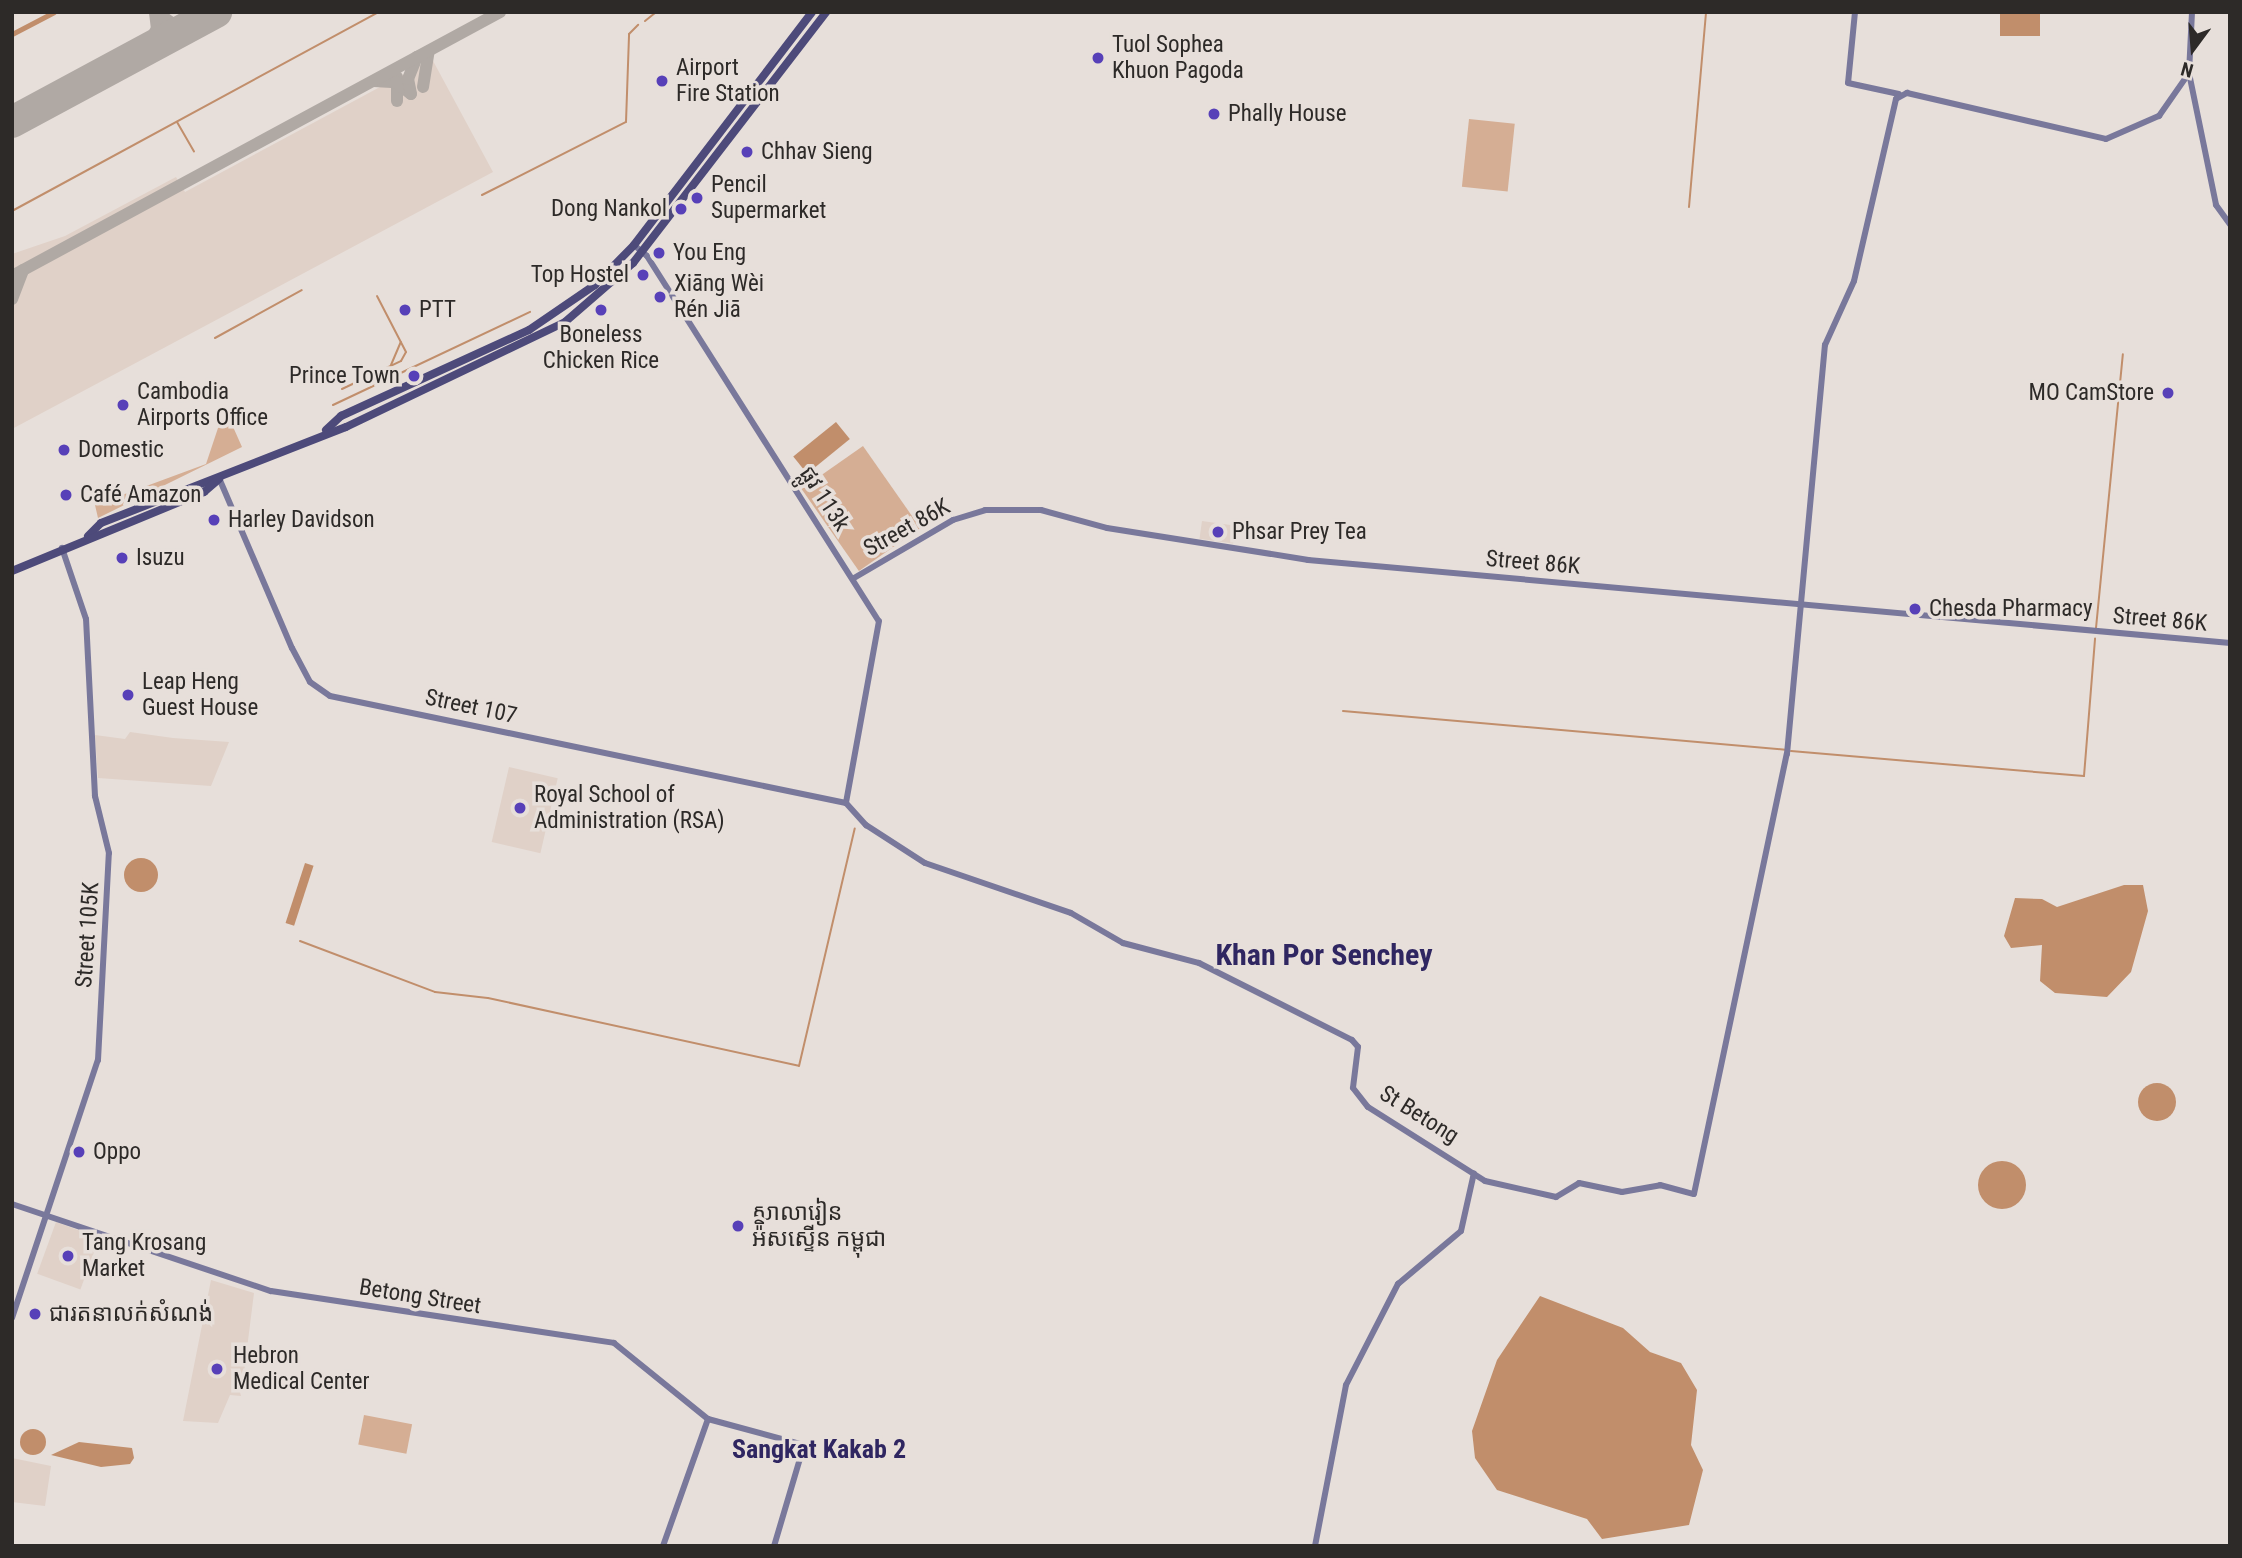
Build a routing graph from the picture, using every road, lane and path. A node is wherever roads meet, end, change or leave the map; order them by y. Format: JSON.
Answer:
{"nodes":[{"id":1,"x":812,"y":12,"type":"edge"},
{"id":2,"x":826,"y":12,"type":"edge"},
{"id":3,"x":1855,"y":12,"type":"edge"},
{"id":4,"x":2192,"y":12,"type":"edge"},
{"id":5,"x":2189,"y":73,"type":"junction"},
{"id":6,"x":1899,"y":94,"type":"junction"},
{"id":7,"x":2230,"y":224,"type":"edge"},
{"id":8,"x":634,"y":244,"type":"junction"},
{"id":9,"x":643,"y":252,"type":"junction"},
{"id":10,"x":326,"y":430,"type":"junction"},
{"id":11,"x":219,"y":478,"type":"junction"},
{"id":12,"x":62,"y":548,"type":"junction"},
{"id":13,"x":12,"y":570,"type":"edge"},
{"id":14,"x":853,"y":578,"type":"junction"},
{"id":15,"x":1801,"y":605,"type":"junction"},
{"id":16,"x":2230,"y":643,"type":"edge"},
{"id":17,"x":846,"y":803,"type":"junction"},
{"id":18,"x":1474,"y":1173,"type":"junction"},
{"id":19,"x":12,"y":1204,"type":"edge"},
{"id":20,"x":48,"y":1216,"type":"junction"},
{"id":21,"x":12,"y":1288,"type":"edge"},
{"id":22,"x":22,"y":1291,"type":"junction"},
{"id":23,"x":12,"y":1318,"type":"edge"},
{"id":24,"x":708,"y":1419,"type":"junction"},
{"id":25,"x":663,"y":1546,"type":"edge"},
{"id":26,"x":774,"y":1546,"type":"edge"},
{"id":27,"x":1315,"y":1546,"type":"edge"}],
"edges":[{"from":1,"to":8,"type":"highway"},
{"from":2,"to":9,"type":"highway"},
{"from":3,"to":6,"type":"street"},
{"from":4,"to":5,"type":"street"},
{"from":5,"to":6,"type":"street"},
{"from":5,"to":7,"type":"street"},
{"from":6,"to":15,"type":"street"},
{"from":8,"to":9,"type":"street","name":"ផ្លូវ 113k"},
{"from":8,"to":10,"type":"highway"},
{"from":9,"to":10,"type":"highway"},
{"from":9,"to":14,"type":"street","name":"ផ្លូវ 113k"},
{"from":10,"to":11,"type":"highway"},
{"from":11,"to":12,"type":"highway"},
{"from":11,"to":17,"type":"street","name":"Street 107"},
{"from":12,"to":13,"type":"highway"},
{"from":12,"to":20,"type":"street","name":"Street 105K"},
{"from":14,"to":15,"type":"street","name":"Street 86K"},
{"from":14,"to":17,"type":"street","name":"ផ្លូវ 113k"},
{"from":15,"to":16,"type":"street","name":"Street 86K"},
{"from":15,"to":18,"type":"street","name":"St Betong"},
{"from":17,"to":18,"type":"street","name":"St Betong"},
{"from":18,"to":27,"type":"street"},
{"from":19,"to":20,"type":"street","name":"Betong Street"},
{"from":20,"to":22,"type":"street","name":"Street 105K"},
{"from":20,"to":24,"type":"street","name":"Betong Street"},
{"from":21,"to":22,"type":"street"},
{"from":22,"to":23,"type":"street","name":"Street 105K"},
{"from":24,"to":25,"type":"street"},
{"from":24,"to":26,"type":"street","name":"Betong Street"}]}
